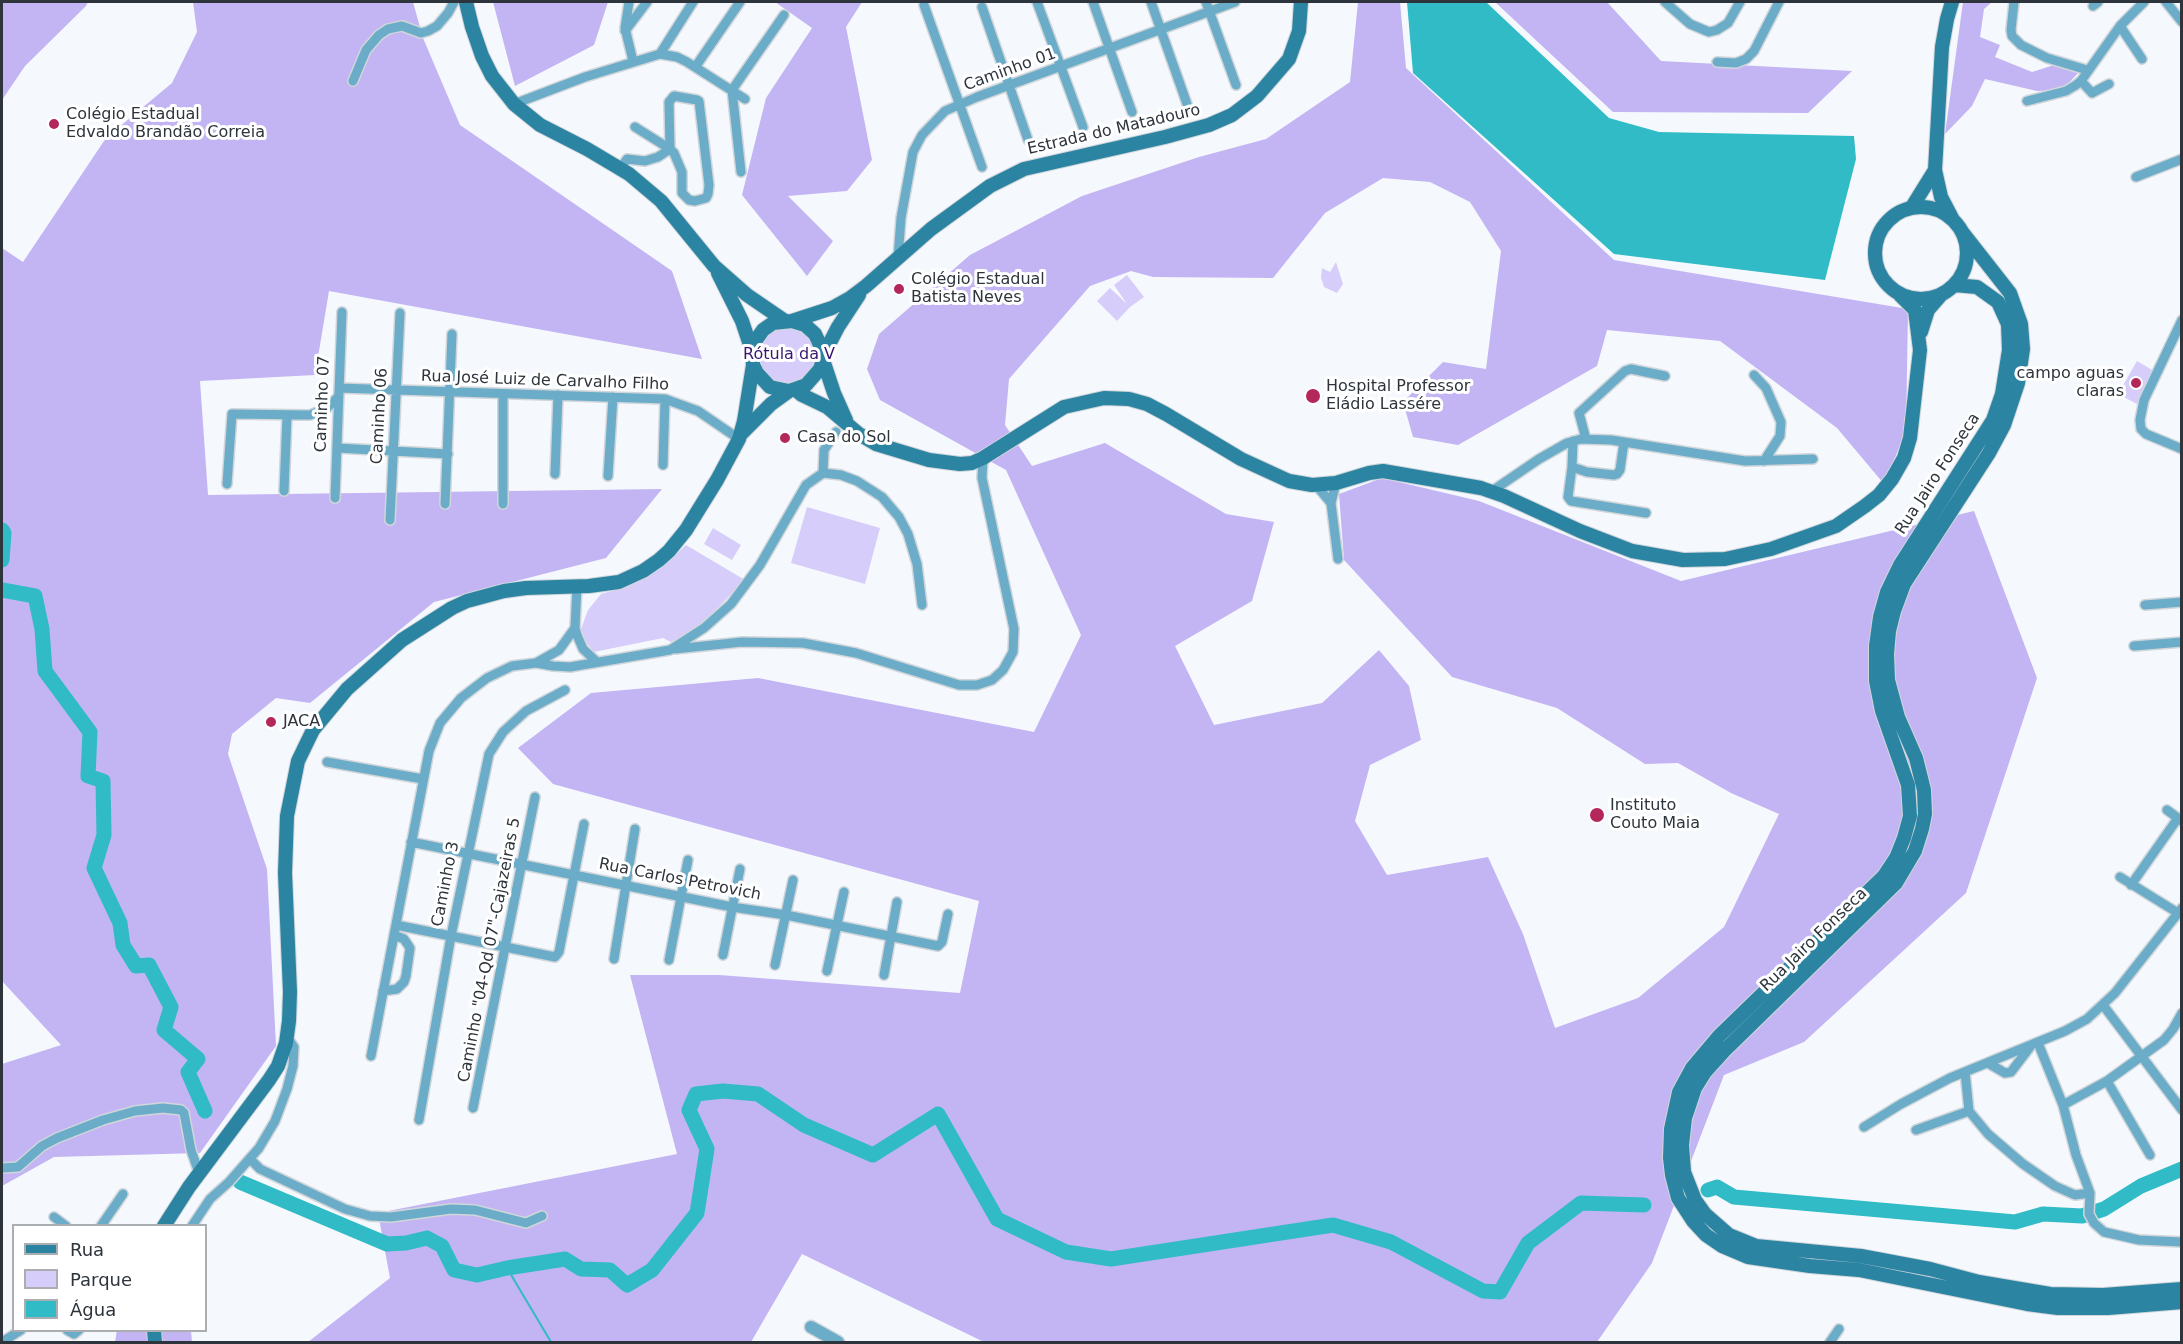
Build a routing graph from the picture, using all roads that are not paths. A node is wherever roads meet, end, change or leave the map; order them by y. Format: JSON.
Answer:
{"nodes":[{"id":1,"x":454,"y":2,"type":"edge"},
{"id":2,"x":466,"y":2,"type":"edge"},
{"id":3,"x":629,"y":2,"type":"edge"},
{"id":4,"x":647,"y":2,"type":"edge"},
{"id":5,"x":693,"y":2,"type":"edge"},
{"id":6,"x":740,"y":2,"type":"edge"},
{"id":7,"x":1037,"y":2,"type":"edge"},
{"id":8,"x":1093,"y":2,"type":"edge"},
{"id":9,"x":1151,"y":2,"type":"edge"},
{"id":10,"x":1236,"y":2,"type":"edge"},
{"id":11,"x":1301,"y":2,"type":"edge"},
{"id":12,"x":1665,"y":2,"type":"edge"},
{"id":13,"x":1740,"y":2,"type":"edge"},
{"id":14,"x":1779,"y":2,"type":"edge"},
{"id":15,"x":1952,"y":2,"type":"edge"},
{"id":16,"x":2014,"y":2,"type":"edge"},
{"id":17,"x":2144,"y":2,"type":"edge"},
{"id":18,"x":2166,"y":2,"type":"edge"},
{"id":19,"x":924,"y":5,"type":"dead end"},
{"id":20,"x":1207,"y":6,"type":"edge"},
{"id":21,"x":982,"y":7,"type":"dead end"},
{"id":22,"x":784,"y":15,"type":"dead end"},
{"id":23,"x":2181,"y":22,"type":"edge"},
{"id":24,"x":2120,"y":26,"type":"junction"},
{"id":25,"x":1161,"y":29,"type":"junction"},
{"id":26,"x":625,"y":31,"type":"junction"},
{"id":27,"x":1110,"y":48,"type":"junction"},
{"id":28,"x":660,"y":54,"type":"junction"},
{"id":29,"x":2142,"y":59,"type":"dead end"},
{"id":30,"x":633,"y":61,"type":"junction"},
{"id":31,"x":1717,"y":62,"type":"dead end"},
{"id":32,"x":696,"y":66,"type":"junction"},
{"id":33,"x":1060,"y":67,"type":"junction"},
{"id":34,"x":2087,"y":70,"type":"junction"},
{"id":35,"x":353,"y":81,"type":"dead end"},
{"id":36,"x":2081,"y":81,"type":"junction"},
{"id":37,"x":2109,"y":84,"type":"dead end"},
{"id":38,"x":1010,"y":85,"type":"junction"},
{"id":39,"x":1236,"y":85,"type":"dead end"},
{"id":40,"x":732,"y":90,"type":"junction"},
{"id":41,"x":746,"y":99,"type":"dead end"},
{"id":42,"x":2027,"y":101,"type":"dead end"},
{"id":43,"x":514,"y":104,"type":"junction"},
{"id":44,"x":960,"y":104,"type":"junction"},
{"id":45,"x":1187,"y":104,"type":"dead end"},
{"id":46,"x":1132,"y":112,"type":"dead end"},
{"id":47,"x":635,"y":127,"type":"dead end"},
{"id":48,"x":1083,"y":127,"type":"dead end"},
{"id":49,"x":1028,"y":140,"type":"dead end"},
{"id":50,"x":670,"y":149,"type":"junction"},
{"id":51,"x":2181,"y":159,"type":"edge"},
{"id":52,"x":982,"y":167,"type":"dead end"},
{"id":53,"x":620,"y":169,"type":"junction"},
{"id":54,"x":1935,"y":170,"type":"junction"},
{"id":55,"x":741,"y":172,"type":"dead end"},
{"id":56,"x":2136,"y":177,"type":"dead end"},
{"id":57,"x":1912,"y":207,"type":"junction"},
{"id":58,"x":1959,"y":228,"type":"junction"},
{"id":59,"x":898,"y":258,"type":"junction"},
{"id":60,"x":714,"y":266,"type":"junction"},
{"id":61,"x":1954,"y":285,"type":"junction"},
{"id":62,"x":866,"y":286,"type":"junction"},
{"id":63,"x":1900,"y":295,"type":"junction"},
{"id":64,"x":1941,"y":295,"type":"junction"},
{"id":65,"x":342,"y":312,"type":"dead end"},
{"id":66,"x":399,"y":313,"type":"dead end"},
{"id":67,"x":2181,"y":320,"type":"edge"},
{"id":68,"x":788,"y":321,"type":"junction"},
{"id":69,"x":452,"y":334,"type":"dead end"},
{"id":70,"x":1920,"y":337,"type":"junction"},
{"id":71,"x":753,"y":358,"type":"junction"},
{"id":72,"x":823,"y":360,"type":"junction"},
{"id":73,"x":1754,"y":375,"type":"dead end"},
{"id":74,"x":1665,"y":376,"type":"dead end"},
{"id":75,"x":397,"y":390,"type":"junction"},
{"id":76,"x":792,"y":390,"type":"junction"},
{"id":77,"x":339,"y":392,"type":"junction"},
{"id":78,"x":450,"y":392,"type":"junction"},
{"id":79,"x":503,"y":394,"type":"junction"},
{"id":80,"x":558,"y":395,"type":"junction"},
{"id":81,"x":613,"y":397,"type":"junction"},
{"id":82,"x":665,"y":399,"type":"junction"},
{"id":83,"x":287,"y":416,"type":"junction"},
{"id":84,"x":847,"y":422,"type":"junction"},
{"id":85,"x":836,"y":432,"type":"dead end"},
{"id":86,"x":740,"y":437,"type":"junction"},
{"id":87,"x":1586,"y":439,"type":"junction"},
{"id":88,"x":1573,"y":441,"type":"junction"},
{"id":89,"x":1624,"y":442,"type":"junction"},
{"id":90,"x":337,"y":448,"type":"junction"},
{"id":91,"x":2181,"y":448,"type":"edge"},
{"id":92,"x":394,"y":451,"type":"junction"},
{"id":93,"x":448,"y":454,"type":"junction"},
{"id":94,"x":1814,"y":459,"type":"dead end"},
{"id":95,"x":977,"y":460,"type":"junction"},
{"id":96,"x":1764,"y":461,"type":"junction"},
{"id":97,"x":663,"y":465,"type":"dead end"},
{"id":98,"x":1572,"y":467,"type":"junction"},
{"id":99,"x":823,"y":473,"type":"junction"},
{"id":100,"x":555,"y":474,"type":"dead end"},
{"id":101,"x":608,"y":476,"type":"dead end"},
{"id":102,"x":1336,"y":483,"type":"junction"},
{"id":103,"x":227,"y":484,"type":"dead end"},
{"id":104,"x":1316,"y":484,"type":"junction"},
{"id":105,"x":284,"y":491,"type":"dead end"},
{"id":106,"x":1492,"y":491,"type":"junction"},
{"id":107,"x":335,"y":498,"type":"dead end"},
{"id":108,"x":1330,"y":503,"type":"junction"},
{"id":109,"x":445,"y":504,"type":"dead end"},
{"id":110,"x":502,"y":504,"type":"dead end"},
{"id":111,"x":1646,"y":513,"type":"dead end"},
{"id":112,"x":390,"y":520,"type":"dead end"},
{"id":113,"x":1338,"y":560,"type":"dead end"},
{"id":114,"x":576,"y":586,"type":"junction"},
{"id":115,"x":2181,"y":602,"type":"edge"},
{"id":116,"x":922,"y":605,"type":"dead end"},
{"id":117,"x":2145,"y":605,"type":"dead end"},
{"id":118,"x":575,"y":628,"type":"junction"},
{"id":119,"x":2181,"y":642,"type":"edge"},
{"id":120,"x":2134,"y":646,"type":"dead end"},
{"id":121,"x":670,"y":650,"type":"junction"},
{"id":122,"x":597,"y":662,"type":"junction"},
{"id":123,"x":536,"y":663,"type":"junction"},
{"id":124,"x":565,"y":690,"type":"dead end"},
{"id":125,"x":327,"y":762,"type":"dead end"},
{"id":126,"x":423,"y":779,"type":"junction"},
{"id":127,"x":535,"y":797,"type":"dead end"},
{"id":128,"x":2167,"y":810,"type":"dead end"},
{"id":129,"x":2180,"y":820,"type":"edge"},
{"id":130,"x":584,"y":824,"type":"dead end"},
{"id":131,"x":635,"y":829,"type":"dead end"},
{"id":132,"x":411,"y":842,"type":"junction"},
{"id":133,"x":467,"y":854,"type":"junction"},
{"id":134,"x":688,"y":860,"type":"dead end"},
{"id":135,"x":522,"y":865,"type":"junction"},
{"id":136,"x":740,"y":869,"type":"dead end"},
{"id":137,"x":574,"y":874,"type":"junction"},
{"id":138,"x":2120,"y":877,"type":"dead end"},
{"id":139,"x":793,"y":880,"type":"dead end"},
{"id":140,"x":627,"y":885,"type":"junction"},
{"id":141,"x":2131,"y":885,"type":"junction"},
{"id":142,"x":844,"y":892,"type":"dead end"},
{"id":143,"x":680,"y":895,"type":"junction"},
{"id":144,"x":897,"y":902,"type":"dead end"},
{"id":145,"x":732,"y":907,"type":"junction"},
{"id":146,"x":2180,"y":910,"type":"edge"},
{"id":147,"x":948,"y":914,"type":"dead end"},
{"id":148,"x":786,"y":915,"type":"junction"},
{"id":149,"x":396,"y":925,"type":"junction"},
{"id":150,"x":838,"y":925,"type":"junction"},
{"id":151,"x":394,"y":935,"type":"junction"},
{"id":152,"x":891,"y":935,"type":"junction"},
{"id":153,"x":452,"y":936,"type":"junction"},
{"id":154,"x":505,"y":947,"type":"junction"},
{"id":155,"x":723,"y":955,"type":"dead end"},
{"id":156,"x":614,"y":959,"type":"dead end"},
{"id":157,"x":669,"y":960,"type":"dead end"},
{"id":158,"x":775,"y":965,"type":"dead end"},
{"id":159,"x":827,"y":971,"type":"dead end"},
{"id":160,"x":884,"y":975,"type":"dead end"},
{"id":161,"x":383,"y":991,"type":"junction"},
{"id":162,"x":2103,"y":1005,"type":"junction"},
{"id":163,"x":2180,"y":1018,"type":"edge"},
{"id":164,"x":287,"y":1037,"type":"junction"},
{"id":165,"x":2035,"y":1044,"type":"junction"},
{"id":166,"x":371,"y":1056,"type":"dead end"},
{"id":167,"x":2141,"y":1058,"type":"junction"},
{"id":168,"x":1988,"y":1063,"type":"junction"},
{"id":169,"x":1965,"y":1072,"type":"junction"},
{"id":170,"x":2107,"y":1081,"type":"junction"},
{"id":171,"x":2063,"y":1106,"type":"junction"},
{"id":172,"x":473,"y":1108,"type":"dead end"},
{"id":173,"x":2181,"y":1110,"type":"edge"},
{"id":174,"x":1969,"y":1111,"type":"junction"},
{"id":175,"x":419,"y":1120,"type":"dead end"},
{"id":176,"x":1864,"y":1127,"type":"dead end"},
{"id":177,"x":1916,"y":1130,"type":"dead end"},
{"id":178,"x":2150,"y":1155,"type":"dead end"},
{"id":179,"x":250,"y":1159,"type":"junction"},
{"id":180,"x":2,"y":1168,"type":"edge"},
{"id":181,"x":199,"y":1173,"type":"junction"},
{"id":182,"x":2090,"y":1193,"type":"junction"},
{"id":183,"x":123,"y":1194,"type":"dead end"},
{"id":184,"x":542,"y":1216,"type":"dead end"},
{"id":185,"x":54,"y":1217,"type":"dead end"},
{"id":186,"x":63,"y":1224,"type":"edge"},
{"id":187,"x":102,"y":1224,"type":"edge"},
{"id":188,"x":165,"y":1224,"type":"edge"},
{"id":189,"x":193,"y":1224,"type":"edge"},
{"id":190,"x":2181,"y":1242,"type":"edge"},
{"id":191,"x":2181,"y":1289,"type":"edge"},
{"id":192,"x":2181,"y":1302,"type":"edge"},
{"id":193,"x":811,"y":1327,"type":"dead end"},
{"id":194,"x":1839,"y":1329,"type":"dead end"},
{"id":195,"x":19,"y":1332,"type":"edge"},
{"id":196,"x":2,"y":1342,"type":"edge"},
{"id":197,"x":24,"y":1342,"type":"edge"},
{"id":198,"x":838,"y":1342,"type":"edge"},
{"id":199,"x":1830,"y":1342,"type":"edge"}],
"edges":[{"from":1,"to":35,"type":"street"},
{"from":2,"to":43,"type":"main road"},
{"from":3,"to":26,"type":"street"},
{"from":4,"to":26,"type":"street"},
{"from":5,"to":28,"type":"street"},
{"from":6,"to":32,"type":"street"},
{"from":7,"to":33,"type":"street"},
{"from":8,"to":27,"type":"street"},
{"from":9,"to":25,"type":"street"},
{"from":10,"to":20,"type":"street","name":"Caminho 01"},
{"from":11,"to":59,"type":"main road","name":"Estrada do Matadouro"},
{"from":12,"to":13,"type":"street"},
{"from":14,"to":31,"type":"street"},
{"from":15,"to":54,"type":"main road"},
{"from":16,"to":34,"type":"street"},
{"from":17,"to":24,"type":"street"},
{"from":18,"to":23,"type":"street"},
{"from":19,"to":44,"type":"street"},
{"from":20,"to":25,"type":"street","name":"Caminho 01"},
{"from":20,"to":39,"type":"street"},
{"from":21,"to":38,"type":"street"},
{"from":22,"to":40,"type":"street"},
{"from":24,"to":29,"type":"street"},
{"from":24,"to":34,"type":"street"},
{"from":25,"to":27,"type":"street","name":"Caminho 01"},
{"from":25,"to":45,"type":"street"},
{"from":26,"to":30,"type":"street"},
{"from":27,"to":33,"type":"street","name":"Caminho 01"},
{"from":27,"to":46,"type":"street"},
{"from":28,"to":30,"type":"street"},
{"from":28,"to":32,"type":"street"},
{"from":30,"to":43,"type":"street"},
{"from":32,"to":40,"type":"street"},
{"from":33,"to":38,"type":"street","name":"Caminho 01"},
{"from":33,"to":48,"type":"street"},
{"from":34,"to":36,"type":"street"},
{"from":36,"to":37,"type":"street"},
{"from":36,"to":42,"type":"street"},
{"from":38,"to":44,"type":"street","name":"Caminho 01"},
{"from":38,"to":49,"type":"street"},
{"from":40,"to":41,"type":"street"},
{"from":40,"to":55,"type":"street"},
{"from":43,"to":53,"type":"main road"},
{"from":44,"to":52,"type":"street"},
{"from":44,"to":59,"type":"street","name":"Caminho 01"},
{"from":47,"to":50,"type":"street"},
{"from":50,"to":50,"type":"street"},
{"from":50,"to":53,"type":"street"},
{"from":51,"to":56,"type":"street"},
{"from":53,"to":60,"type":"main road"},
{"from":54,"to":57,"type":"main road"},
{"from":54,"to":58,"type":"main road"},
{"from":57,"to":58,"type":"main road"},
{"from":57,"to":63,"type":"main road"},
{"from":58,"to":61,"type":"main road"},
{"from":58,"to":191,"type":"main road","name":"Rua Jairo Fonseca"},
{"from":59,"to":62,"type":"main road","name":"Estrada do Matadouro"},
{"from":60,"to":68,"type":"main road"},
{"from":60,"to":71,"type":"main road"},
{"from":61,"to":64,"type":"main road"},
{"from":61,"to":192,"type":"main road","name":"Rua Jairo Fonseca"},
{"from":62,"to":68,"type":"main road","name":"Estrada do Matadouro"},
{"from":62,"to":72,"type":"main road","name":"Estrada do Matadouro"},
{"from":63,"to":64,"type":"main road"},
{"from":63,"to":70,"type":"main road"},
{"from":64,"to":70,"type":"main road"},
{"from":65,"to":77,"type":"street","name":"Caminho 07"},
{"from":66,"to":75,"type":"street","name":"Caminho 06"},
{"from":67,"to":91,"type":"street"},
{"from":68,"to":71,"type":"main road"},
{"from":68,"to":72,"type":"main road"},
{"from":69,"to":78,"type":"street"},
{"from":70,"to":106,"type":"main road"},
{"from":71,"to":76,"type":"main road"},
{"from":71,"to":86,"type":"main road"},
{"from":72,"to":76,"type":"main road"},
{"from":72,"to":84,"type":"main road"},
{"from":73,"to":96,"type":"street"},
{"from":74,"to":87,"type":"street"},
{"from":75,"to":77,"type":"street","name":"Rua José Luiz de Carvalho Filho"},
{"from":75,"to":78,"type":"street","name":"Rua José Luiz de Carvalho Filho"},
{"from":75,"to":92,"type":"street","name":"Caminho 06"},
{"from":76,"to":84,"type":"main road"},
{"from":76,"to":86,"type":"main road"},
{"from":77,"to":83,"type":"street"},
{"from":77,"to":90,"type":"street","name":"Caminho 07"},
{"from":78,"to":79,"type":"street","name":"Rua José Luiz de Carvalho Filho"},
{"from":78,"to":93,"type":"street"},
{"from":79,"to":80,"type":"street","name":"Rua José Luiz de Carvalho Filho"},
{"from":79,"to":110,"type":"street"},
{"from":80,"to":81,"type":"street","name":"Rua José Luiz de Carvalho Filho"},
{"from":80,"to":100,"type":"street"},
{"from":81,"to":82,"type":"street","name":"Rua José Luiz de Carvalho Filho"},
{"from":81,"to":101,"type":"street"},
{"from":82,"to":86,"type":"street","name":"Rua José Luiz de Carvalho Filho"},
{"from":82,"to":97,"type":"street"},
{"from":83,"to":103,"type":"street"},
{"from":83,"to":105,"type":"street"},
{"from":84,"to":95,"type":"main road"},
{"from":85,"to":99,"type":"street"},
{"from":86,"to":114,"type":"main road"},
{"from":87,"to":88,"type":"street"},
{"from":87,"to":89,"type":"street"},
{"from":88,"to":98,"type":"street"},
{"from":88,"to":106,"type":"street"},
{"from":89,"to":96,"type":"street"},
{"from":89,"to":98,"type":"street"},
{"from":90,"to":92,"type":"street"},
{"from":90,"to":107,"type":"street","name":"Caminho 07"},
{"from":92,"to":93,"type":"street"},
{"from":92,"to":112,"type":"street","name":"Caminho 06"},
{"from":93,"to":109,"type":"street"},
{"from":94,"to":96,"type":"street"},
{"from":95,"to":104,"type":"main road"},
{"from":95,"to":121,"type":"street"},
{"from":98,"to":111,"type":"street"},
{"from":99,"to":116,"type":"street"},
{"from":99,"to":121,"type":"street"},
{"from":102,"to":104,"type":"main road"},
{"from":102,"to":106,"type":"main road"},
{"from":102,"to":108,"type":"street"},
{"from":104,"to":108,"type":"street"},
{"from":108,"to":113,"type":"street"},
{"from":114,"to":118,"type":"street"},
{"from":114,"to":164,"type":"main road"},
{"from":115,"to":117,"type":"street"},
{"from":118,"to":122,"type":"street"},
{"from":118,"to":123,"type":"street"},
{"from":119,"to":120,"type":"street"},
{"from":121,"to":122,"type":"street"},
{"from":122,"to":123,"type":"street"},
{"from":123,"to":126,"type":"street"},
{"from":124,"to":133,"type":"street","name":"Caminho 3"},
{"from":125,"to":126,"type":"street"},
{"from":126,"to":132,"type":"street"},
{"from":127,"to":135,"type":"street","name":"Caminho \"04-Qd 07\"-Cajazeiras 5"},
{"from":128,"to":129,"type":"street"},
{"from":129,"to":141,"type":"street"},
{"from":130,"to":137,"type":"street"},
{"from":131,"to":140,"type":"street"},
{"from":132,"to":133,"type":"street","name":"Rua Carlos Petrovich"},
{"from":132,"to":149,"type":"street"},
{"from":133,"to":135,"type":"street","name":"Rua Carlos Petrovich"},
{"from":133,"to":153,"type":"street","name":"Caminho 3"},
{"from":134,"to":143,"type":"street"},
{"from":135,"to":137,"type":"street","name":"Rua Carlos Petrovich"},
{"from":135,"to":154,"type":"street","name":"Caminho \"04-Qd 07\"-Cajazeiras 5"},
{"from":136,"to":145,"type":"street"},
{"from":137,"to":140,"type":"street","name":"Rua Carlos Petrovich"},
{"from":137,"to":154,"type":"street"},
{"from":138,"to":141,"type":"street"},
{"from":139,"to":148,"type":"street"},
{"from":140,"to":143,"type":"street","name":"Rua Carlos Petrovich"},
{"from":140,"to":156,"type":"street"},
{"from":141,"to":146,"type":"street"},
{"from":142,"to":150,"type":"street"},
{"from":143,"to":145,"type":"street","name":"Rua Carlos Petrovich"},
{"from":143,"to":157,"type":"street"},
{"from":144,"to":152,"type":"street"},
{"from":145,"to":148,"type":"street","name":"Rua Carlos Petrovich"},
{"from":145,"to":155,"type":"street"},
{"from":146,"to":162,"type":"street"},
{"from":147,"to":152,"type":"street","name":"Rua Carlos Petrovich"},
{"from":148,"to":150,"type":"street","name":"Rua Carlos Petrovich"},
{"from":148,"to":158,"type":"street"},
{"from":149,"to":151,"type":"street"},
{"from":149,"to":153,"type":"street"},
{"from":150,"to":152,"type":"street","name":"Rua Carlos Petrovich"},
{"from":150,"to":159,"type":"street"},
{"from":151,"to":161,"type":"street"},
{"from":151,"to":161,"type":"street"},
{"from":152,"to":160,"type":"street"},
{"from":153,"to":154,"type":"street"},
{"from":153,"to":175,"type":"street","name":"Caminho 3"},
{"from":154,"to":172,"type":"street","name":"Caminho \"04-Qd 07\"-Cajazeiras 5"},
{"from":161,"to":166,"type":"street"},
{"from":162,"to":165,"type":"street"},
{"from":162,"to":167,"type":"street"},
{"from":163,"to":167,"type":"street"},
{"from":164,"to":179,"type":"street"},
{"from":164,"to":181,"type":"main road"},
{"from":165,"to":168,"type":"street"},
{"from":165,"to":168,"type":"street"},
{"from":165,"to":171,"type":"street"},
{"from":167,"to":170,"type":"street"},
{"from":167,"to":173,"type":"street"},
{"from":168,"to":169,"type":"street"},
{"from":169,"to":174,"type":"street"},
{"from":169,"to":176,"type":"street"},
{"from":170,"to":171,"type":"street"},
{"from":170,"to":178,"type":"street"},
{"from":171,"to":182,"type":"street"},
{"from":174,"to":177,"type":"street"},
{"from":174,"to":182,"type":"street"},
{"from":179,"to":184,"type":"street"},
{"from":179,"to":189,"type":"street"},
{"from":180,"to":181,"type":"street"},
{"from":181,"to":188,"type":"main road"},
{"from":182,"to":190,"type":"street"},
{"from":183,"to":187,"type":"street"},
{"from":185,"to":186,"type":"street"},
{"from":193,"to":198,"type":"street"},
{"from":194,"to":199,"type":"street"},
{"from":195,"to":196,"type":"street"},
{"from":195,"to":197,"type":"street"}]}
